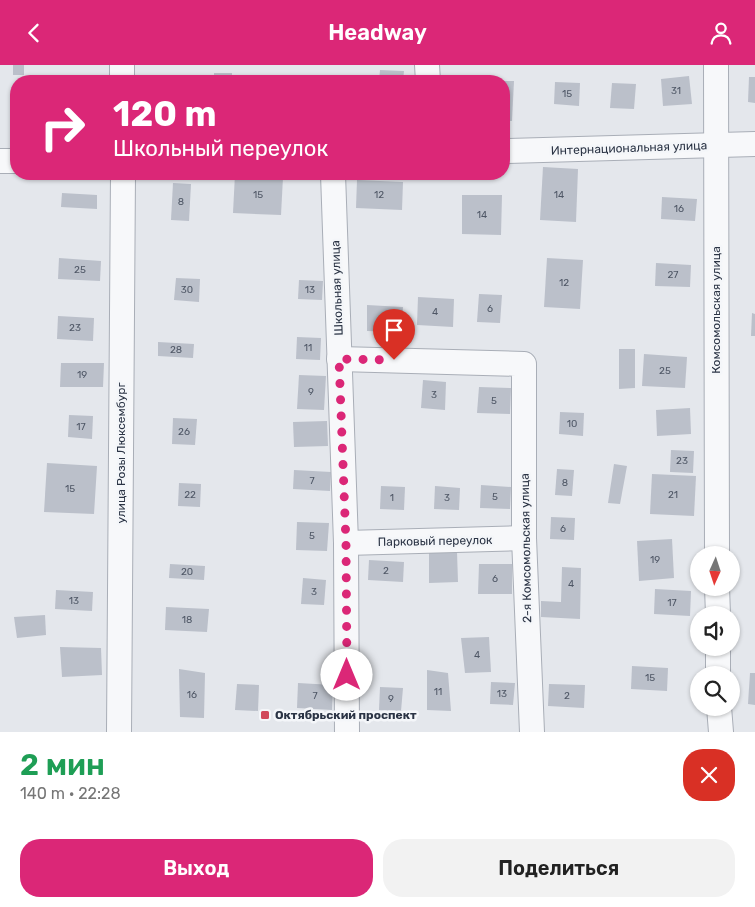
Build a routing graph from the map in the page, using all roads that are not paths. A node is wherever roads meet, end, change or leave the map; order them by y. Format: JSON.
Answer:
{"nodes":[{"id":1,"x":716,"y":65,"type":"edge"},
{"id":2,"x":755,"y":144,"type":"edge"},
{"id":3,"x":715,"y":145,"type":"junction"},
{"id":4,"x":510,"y":151,"type":"edge"},
{"id":5,"x":123,"y":180,"type":"edge"},
{"id":6,"x":333,"y":180,"type":"edge"},
{"id":7,"x":339,"y":359,"type":"junction"},
{"id":8,"x":524,"y":538,"type":"junction"},
{"id":9,"x":346,"y":543,"type":"junction"},
{"id":10,"x":717,"y":546,"type":"edge"},
{"id":11,"x":720,"y":716,"type":"edge"},
{"id":12,"x":119,"y":732,"type":"edge"},
{"id":13,"x":347,"y":732,"type":"edge"},
{"id":14,"x":532,"y":732,"type":"edge"},
{"id":15,"x":721,"y":732,"type":"edge"}],
"edges":[{"from":1,"to":3,"type":"street","name":"Комсомольская улица"},
{"from":2,"to":3,"type":"street","name":"Интернациональная улица"},
{"from":3,"to":4,"type":"street","name":"Интернациональная улица"},
{"from":3,"to":10,"type":"street","name":"Комсомольская улица"},
{"from":5,"to":12,"type":"street","name":"улица Розы Люксембург"},
{"from":6,"to":7,"type":"street","name":"Школьная улица"},
{"from":7,"to":8,"type":"street","name":"2-я Комсомольская улица"},
{"from":7,"to":9,"type":"street","name":"Школьная улица"},
{"from":8,"to":9,"type":"street","name":"Парковый переулок"},
{"from":8,"to":14,"type":"street","name":"2-я Комсомольская улица"},
{"from":9,"to":13,"type":"street","name":"Школьная улица"},
{"from":11,"to":15,"type":"street"}]}
